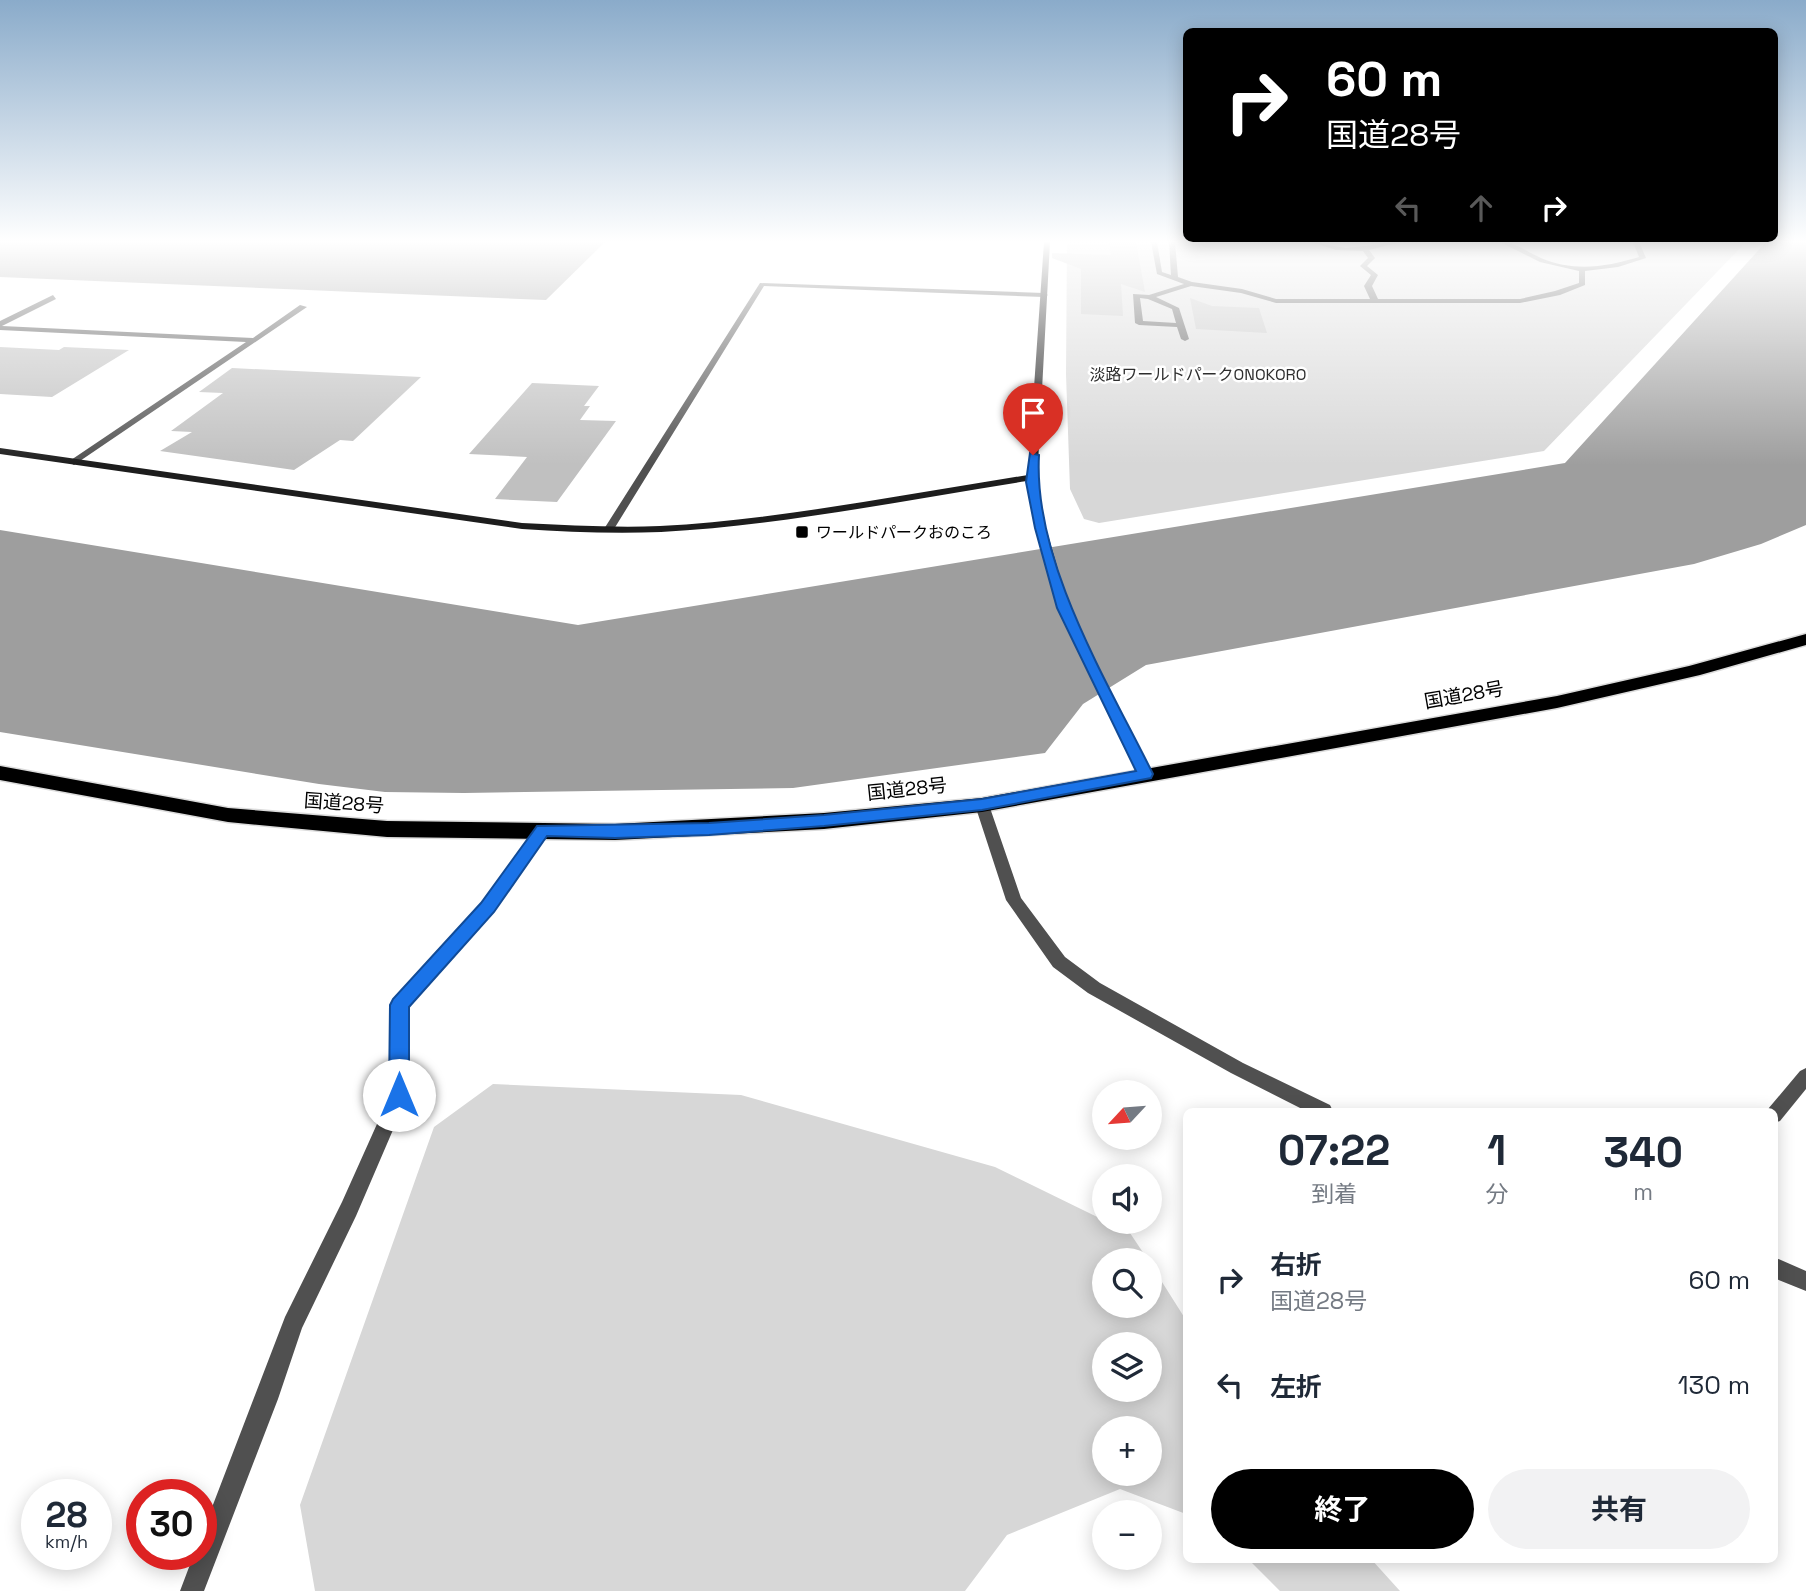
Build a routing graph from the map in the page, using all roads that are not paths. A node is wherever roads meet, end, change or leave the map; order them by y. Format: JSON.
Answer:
{"nodes":[{"id":1,"x":18,"y":316,"type":"edge"},
{"id":2,"x":289,"y":316,"type":"edge"},
{"id":3,"x":742,"y":316,"type":"edge"},
{"id":4,"x":1043,"y":316,"type":"edge"},
{"id":5,"x":1138,"y":316,"type":"edge"},
{"id":6,"x":1177,"y":316,"type":"edge"},
{"id":7,"x":1180,"y":325,"type":"junction"},
{"id":8,"x":0,"y":326,"type":"edge"},
{"id":9,"x":1185,"y":339,"type":"dead end"},
{"id":10,"x":253,"y":340,"type":"junction"},
{"id":11,"x":0,"y":451,"type":"edge"},
{"id":12,"x":74,"y":462,"type":"junction"},
{"id":13,"x":1032,"y":477,"type":"junction"},
{"id":14,"x":609,"y":529,"type":"junction"},
{"id":15,"x":1806,"y":639,"type":"edge"},
{"id":16,"x":0,"y":773,"type":"edge"},
{"id":17,"x":1145,"y":774,"type":"junction"},
{"id":18,"x":982,"y":805,"type":"junction"},
{"id":19,"x":543,"y":830,"type":"junction"},
{"id":20,"x":1806,"y":1076,"type":"edge"},
{"id":21,"x":1318,"y":1108,"type":"edge"},
{"id":22,"x":1778,"y":1110,"type":"edge"},
{"id":23,"x":1778,"y":1269,"type":"edge"},
{"id":24,"x":1806,"y":1281,"type":"edge"},
{"id":25,"x":192,"y":1591,"type":"edge"}],
"edges":[{"from":1,"to":8,"type":"street"},
{"from":2,"to":10,"type":"street"},
{"from":3,"to":14,"type":"street"},
{"from":4,"to":13,"type":"street"},
{"from":5,"to":7,"type":"street"},
{"from":6,"to":7,"type":"street"},
{"from":7,"to":9,"type":"street"},
{"from":8,"to":10,"type":"street"},
{"from":10,"to":12,"type":"street"},
{"from":11,"to":12,"type":"street"},
{"from":12,"to":14,"type":"street"},
{"from":13,"to":14,"type":"street"},
{"from":13,"to":17,"type":"street"},
{"from":15,"to":17,"type":"highway","name":"国道28号"},
{"from":16,"to":19,"type":"highway","name":"国道28号"},
{"from":17,"to":18,"type":"highway","name":"国道28号"},
{"from":18,"to":19,"type":"highway","name":"国道28号"},
{"from":18,"to":21,"type":"street"},
{"from":19,"to":25,"type":"street"},
{"from":20,"to":22,"type":"street"},
{"from":23,"to":24,"type":"street"}]}
